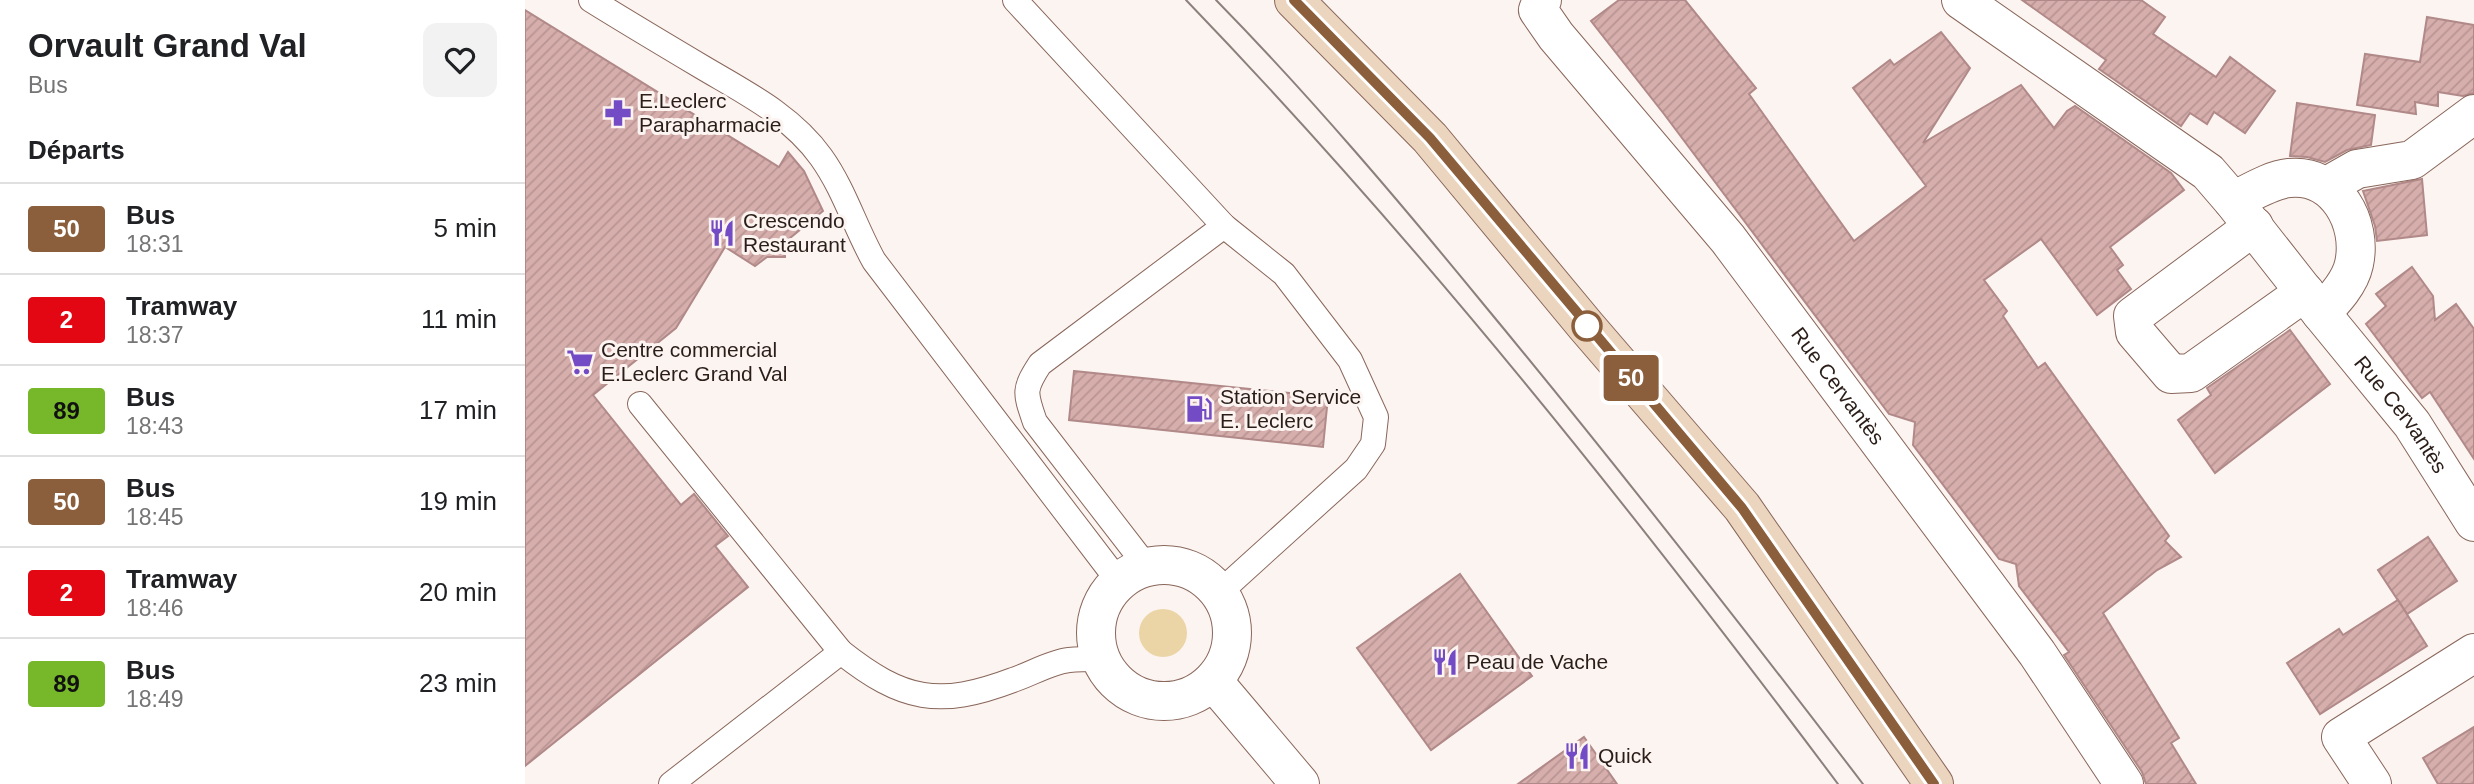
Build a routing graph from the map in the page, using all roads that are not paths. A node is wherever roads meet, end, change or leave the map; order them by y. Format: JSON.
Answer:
{"nodes":[{"id":1,"x":591,"y":0,"type":"edge"},
{"id":2,"x":1015,"y":0,"type":"edge"},
{"id":3,"x":1294,"y":0,"type":"edge"},
{"id":4,"x":1542,"y":0,"type":"edge"},
{"id":5,"x":1961,"y":0,"type":"edge"},
{"id":6,"x":2474,"y":114,"type":"edge"},
{"id":7,"x":2327,"y":186,"type":"junction"},
{"id":8,"x":2243,"y":214,"type":"junction"},
{"id":9,"x":1224,"y":226,"type":"junction"},
{"id":10,"x":2313,"y":302,"type":"junction"},
{"id":11,"x":640,"y":404,"type":"dead end"},
{"id":12,"x":2474,"y":522,"type":"edge"},
{"id":13,"x":1133,"y":575,"type":"junction"},
{"id":14,"x":1219,"y":593,"type":"junction"},
{"id":15,"x":841,"y":652,"type":"junction"},
{"id":16,"x":2474,"y":653,"type":"edge"},
{"id":17,"x":1101,"y":659,"type":"junction"},
{"id":18,"x":1213,"y":681,"type":"junction"},
{"id":19,"x":671,"y":784,"type":"edge"},
{"id":20,"x":1300,"y":784,"type":"edge"},
{"id":21,"x":1934,"y":784,"type":"edge"},
{"id":22,"x":2124,"y":784,"type":"edge"},
{"id":23,"x":2372,"y":784,"type":"edge"}],
"edges":[{"from":1,"to":13,"type":"lane"},
{"from":2,"to":9,"type":"lane"},
{"from":3,"to":21,"type":"main road"},
{"from":4,"to":22,"type":"street","name":"Rue Cervantès"},
{"from":5,"to":8,"type":"street","name":"Rue Cervantès"},
{"from":6,"to":7,"type":"street"},
{"from":7,"to":8,"type":"street"},
{"from":7,"to":10,"type":"street"},
{"from":8,"to":10,"type":"street","name":"Rue Cervantès"},
{"from":8,"to":10,"type":"street"},
{"from":9,"to":13,"type":"lane"},
{"from":9,"to":14,"type":"lane"},
{"from":10,"to":12,"type":"street","name":"Rue Cervantès"},
{"from":11,"to":15,"type":"lane"},
{"from":13,"to":14,"type":"street"},
{"from":13,"to":17,"type":"street"},
{"from":14,"to":18,"type":"street"},
{"from":15,"to":17,"type":"lane"},
{"from":15,"to":19,"type":"lane"},
{"from":16,"to":23,"type":"street"},
{"from":17,"to":18,"type":"street"},
{"from":18,"to":20,"type":"street"}]}
